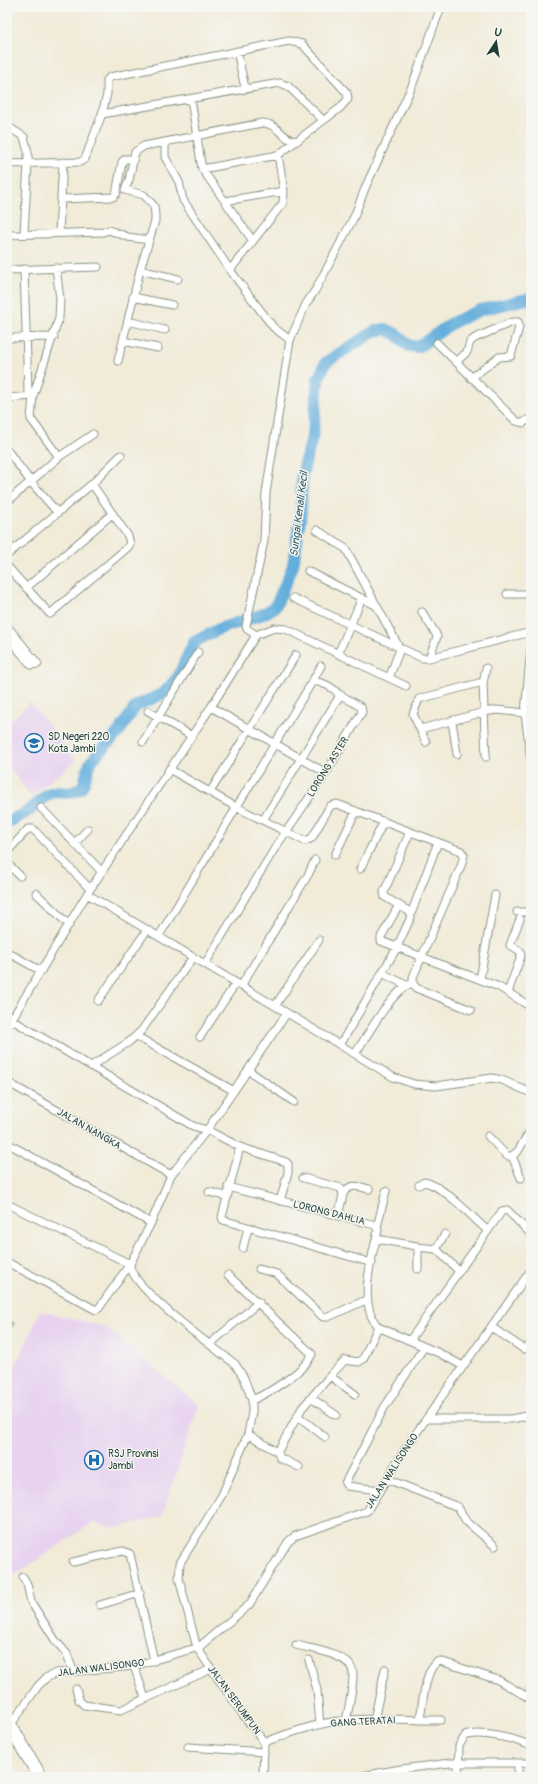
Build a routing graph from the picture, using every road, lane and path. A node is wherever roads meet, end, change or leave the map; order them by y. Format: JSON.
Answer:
{"nodes":[{"id":1,"x":441,"y":7,"type":"edge"},
{"id":2,"x":237,"y":51,"type":"junction"},
{"id":3,"x":245,"y":88,"type":"junction"},
{"id":4,"x":191,"y":99,"type":"junction"},
{"id":5,"x":102,"y":114,"type":"junction"},
{"id":6,"x":323,"y":120,"type":"junction"},
{"id":7,"x":7,"y":126,"type":"edge"},
{"id":8,"x":196,"y":135,"type":"junction"},
{"id":9,"x":297,"y":141,"type":"junction"},
{"id":10,"x":165,"y":142,"type":"junction"},
{"id":11,"x":278,"y":155,"type":"junction"},
{"id":12,"x":133,"y":159,"type":"junction"},
{"id":13,"x":28,"y":162,"type":"junction"},
{"id":14,"x":63,"y":162,"type":"junction"},
{"id":15,"x":7,"y":164,"type":"edge"},
{"id":16,"x":202,"y":169,"type":"junction"},
{"id":17,"x":120,"y":179,"type":"junction"},
{"id":18,"x":129,"y":180,"type":"junction"},
{"id":19,"x":284,"y":191,"type":"junction"},
{"id":20,"x":61,"y":199,"type":"junction"},
{"id":21,"x":225,"y":201,"type":"junction"},
{"id":22,"x":24,"y":233,"type":"junction"},
{"id":23,"x":59,"y":233,"type":"junction"},
{"id":24,"x":7,"y":234,"type":"edge"},
{"id":25,"x":149,"y":240,"type":"junction"},
{"id":26,"x":253,"y":241,"type":"junction"},
{"id":27,"x":98,"y":267,"type":"dead end"},
{"id":28,"x":56,"y":268,"type":"junction"},
{"id":29,"x":24,"y":269,"type":"junction"},
{"id":30,"x":7,"y":270,"type":"edge"},
{"id":31,"x":140,"y":270,"type":"junction"},
{"id":32,"x":230,"y":270,"type":"junction"},
{"id":33,"x":178,"y":279,"type":"dead end"},
{"id":34,"x":134,"y":297,"type":"junction"},
{"id":35,"x":172,"y":305,"type":"dead end"},
{"id":36,"x":128,"y":321,"type":"junction"},
{"id":37,"x":165,"y":330,"type":"dead end"},
{"id":38,"x":7,"y":338,"type":"edge"},
{"id":39,"x":26,"y":338,"type":"junction"},
{"id":40,"x":54,"y":338,"type":"junction"},
{"id":41,"x":290,"y":340,"type":"junction"},
{"id":42,"x":123,"y":341,"type":"junction"},
{"id":43,"x":437,"y":344,"type":"dead end"},
{"id":44,"x":158,"y":348,"type":"dead end"},
{"id":45,"x":118,"y":361,"type":"dead end"},
{"id":46,"x":456,"y":362,"type":"junction"},
{"id":47,"x":471,"y":378,"type":"junction"},
{"id":48,"x":32,"y":396,"type":"junction"},
{"id":49,"x":7,"y":398,"type":"edge"},
{"id":50,"x":531,"y":418,"type":"edge"},
{"id":51,"x":93,"y":434,"type":"dead end"},
{"id":52,"x":7,"y":450,"type":"edge"},
{"id":53,"x":121,"y":455,"type":"dead end"},
{"id":54,"x":59,"y":457,"type":"junction"},
{"id":55,"x":31,"y":482,"type":"junction"},
{"id":56,"x":92,"y":484,"type":"junction"},
{"id":57,"x":7,"y":502,"type":"edge"},
{"id":58,"x":57,"y":512,"type":"junction"},
{"id":59,"x":112,"y":514,"type":"junction"},
{"id":60,"x":316,"y":530,"type":"dead end"},
{"id":61,"x":7,"y":555,"type":"edge"},
{"id":62,"x":7,"y":566,"type":"edge"},
{"id":63,"x":308,"y":571,"type":"dead end"},
{"id":64,"x":26,"y":588,"type":"junction"},
{"id":65,"x":507,"y":594,"type":"dead end"},
{"id":66,"x":531,"y":594,"type":"edge"},
{"id":67,"x":292,"y":598,"type":"dead end"},
{"id":68,"x":362,"y":598,"type":"junction"},
{"id":69,"x":377,"y":606,"type":"junction"},
{"id":70,"x":422,"y":612,"type":"dead end"},
{"id":71,"x":351,"y":625,"type":"junction"},
{"id":72,"x":7,"y":626,"type":"edge"},
{"id":73,"x":531,"y":632,"type":"edge"},
{"id":74,"x":256,"y":635,"type":"junction"},
{"id":75,"x":7,"y":636,"type":"edge"},
{"id":76,"x":531,"y":648,"type":"edge"},
{"id":77,"x":400,"y":649,"type":"junction"},
{"id":78,"x":198,"y":652,"type":"dead end"},
{"id":79,"x":338,"y":654,"type":"junction"},
{"id":80,"x":296,"y":655,"type":"dead end"},
{"id":81,"x":430,"y":658,"type":"junction"},
{"id":82,"x":321,"y":666,"type":"dead end"},
{"id":83,"x":486,"y":668,"type":"dead end"},
{"id":84,"x":389,"y":678,"type":"junction"},
{"id":85,"x":312,"y":682,"type":"junction"},
{"id":86,"x":483,"y":684,"type":"junction"},
{"id":87,"x":406,"y":686,"type":"dead end"},
{"id":88,"x":339,"y":694,"type":"junction"},
{"id":89,"x":211,"y":707,"type":"junction"},
{"id":90,"x":148,"y":711,"type":"dead end"},
{"id":91,"x":484,"y":712,"type":"junction"},
{"id":92,"x":525,"y":713,"type":"junction"},
{"id":93,"x":159,"y":717,"type":"junction"},
{"id":94,"x":452,"y":721,"type":"junction"},
{"id":95,"x":250,"y":729,"type":"junction"},
{"id":96,"x":421,"y":729,"type":"junction"},
{"id":97,"x":192,"y":736,"type":"junction"},
{"id":98,"x":143,"y":742,"type":"dead end"},
{"id":99,"x":426,"y":742,"type":"dead end"},
{"id":100,"x":275,"y":743,"type":"junction"},
{"id":101,"x":530,"y":749,"type":"edge"},
{"id":102,"x":457,"y":754,"type":"dead end"},
{"id":103,"x":301,"y":757,"type":"junction"},
{"id":104,"x":486,"y":757,"type":"dead end"},
{"id":105,"x":531,"y":761,"type":"edge"},
{"id":106,"x":169,"y":769,"type":"junction"},
{"id":107,"x":326,"y":773,"type":"junction"},
{"id":108,"x":210,"y":792,"type":"junction"},
{"id":109,"x":41,"y":808,"type":"dead end"},
{"id":110,"x":236,"y":808,"type":"junction"},
{"id":111,"x":356,"y":811,"type":"junction"},
{"id":112,"x":263,"y":820,"type":"junction"},
{"id":113,"x":384,"y":821,"type":"junction"},
{"id":114,"x":88,"y":829,"type":"dead end"},
{"id":115,"x":286,"y":832,"type":"junction"},
{"id":116,"x":410,"y":832,"type":"junction"},
{"id":117,"x":438,"y":842,"type":"junction"},
{"id":118,"x":74,"y":844,"type":"junction"},
{"id":119,"x":7,"y":852,"type":"edge"},
{"id":120,"x":335,"y":855,"type":"dead end"},
{"id":121,"x":315,"y":860,"type":"dead end"},
{"id":122,"x":8,"y":864,"type":"edge"},
{"id":123,"x":360,"y":869,"type":"dead end"},
{"id":124,"x":102,"y":872,"type":"junction"},
{"id":125,"x":20,"y":876,"type":"dead end"},
{"id":126,"x":89,"y":892,"type":"junction"},
{"id":127,"x":36,"y":893,"type":"dead end"},
{"id":128,"x":495,"y":895,"type":"dead end"},
{"id":129,"x":398,"y":905,"type":"junction"},
{"id":130,"x":531,"y":912,"type":"edge"},
{"id":131,"x":411,"y":914,"type":"junction"},
{"id":132,"x":69,"y":925,"type":"junction"},
{"id":133,"x":147,"y":930,"type":"junction"},
{"id":134,"x":159,"y":936,"type":"junction"},
{"id":135,"x":319,"y":940,"type":"dead end"},
{"id":136,"x":396,"y":949,"type":"junction"},
{"id":137,"x":7,"y":952,"type":"edge"},
{"id":138,"x":193,"y":957,"type":"junction"},
{"id":139,"x":422,"y":958,"type":"junction"},
{"id":140,"x":205,"y":964,"type":"junction"},
{"id":141,"x":41,"y":971,"type":"junction"},
{"id":142,"x":382,"y":973,"type":"junction"},
{"id":143,"x":480,"y":980,"type":"junction"},
{"id":144,"x":239,"y":984,"type":"junction"},
{"id":145,"x":410,"y":984,"type":"junction"},
{"id":146,"x":508,"y":992,"type":"junction"},
{"id":147,"x":98,"y":1001,"type":"dead end"},
{"id":148,"x":275,"y":1006,"type":"junction"},
{"id":149,"x":531,"y":1007,"type":"edge"},
{"id":150,"x":471,"y":1010,"type":"dead end"},
{"id":151,"x":287,"y":1013,"type":"junction"},
{"id":152,"x":9,"y":1018,"type":"edge"},
{"id":153,"x":7,"y":1027,"type":"edge"},
{"id":154,"x":136,"y":1036,"type":"junction"},
{"id":155,"x":200,"y":1037,"type":"dead end"},
{"id":156,"x":340,"y":1045,"type":"junction"},
{"id":157,"x":355,"y":1054,"type":"junction"},
{"id":158,"x":91,"y":1066,"type":"junction"},
{"id":159,"x":248,"y":1070,"type":"junction"},
{"id":160,"x":7,"y":1082,"type":"edge"},
{"id":161,"x":234,"y":1091,"type":"junction"},
{"id":162,"x":531,"y":1093,"type":"edge"},
{"id":163,"x":294,"y":1102,"type":"dead end"},
{"id":164,"x":531,"y":1129,"type":"edge"},
{"id":165,"x":207,"y":1130,"type":"junction"},
{"id":166,"x":488,"y":1136,"type":"dead end"},
{"id":167,"x":7,"y":1143,"type":"edge"},
{"id":168,"x":240,"y":1147,"type":"junction"},
{"id":169,"x":512,"y":1156,"type":"junction"},
{"id":170,"x":171,"y":1175,"type":"junction"},
{"id":171,"x":303,"y":1178,"type":"dead end"},
{"id":172,"x":521,"y":1178,"type":"dead end"},
{"id":173,"x":419,"y":1185,"type":"dead end"},
{"id":174,"x":228,"y":1187,"type":"junction"},
{"id":175,"x":369,"y":1189,"type":"dead end"},
{"id":176,"x":386,"y":1191,"type":"dead end"},
{"id":177,"x":209,"y":1192,"type":"dead end"},
{"id":178,"x":343,"y":1193,"type":"junction"},
{"id":179,"x":226,"y":1196,"type":"junction"},
{"id":180,"x":280,"y":1201,"type":"junction"},
{"id":181,"x":7,"y":1204,"type":"edge"},
{"id":182,"x":338,"y":1216,"type":"junction"},
{"id":183,"x":151,"y":1223,"type":"junction"},
{"id":184,"x":377,"y":1227,"type":"junction"},
{"id":185,"x":248,"y":1228,"type":"junction"},
{"id":186,"x":488,"y":1231,"type":"junction"},
{"id":187,"x":445,"y":1234,"type":"dead end"},
{"id":188,"x":531,"y":1234,"type":"edge"},
{"id":189,"x":376,"y":1239,"type":"junction"},
{"id":190,"x":418,"y":1247,"type":"junction"},
{"id":191,"x":243,"y":1248,"type":"dead end"},
{"id":192,"x":436,"y":1249,"type":"junction"},
{"id":193,"x":7,"y":1262,"type":"edge"},
{"id":194,"x":372,"y":1263,"type":"junction"},
{"id":195,"x":130,"y":1264,"type":"junction"},
{"id":196,"x":259,"y":1269,"type":"dead end"},
{"id":197,"x":418,"y":1269,"type":"dead end"},
{"id":198,"x":531,"y":1270,"type":"edge"},
{"id":199,"x":459,"y":1271,"type":"junction"},
{"id":200,"x":228,"y":1275,"type":"dead end"},
{"id":201,"x":366,"y":1300,"type":"junction"},
{"id":202,"x":259,"y":1302,"type":"junction"},
{"id":203,"x":378,"y":1327,"type":"junction"},
{"id":204,"x":491,"y":1327,"type":"junction"},
{"id":205,"x":410,"y":1340,"type":"junction"},
{"id":206,"x":210,"y":1344,"type":"junction"},
{"id":207,"x":531,"y":1345,"type":"edge"},
{"id":208,"x":424,"y":1347,"type":"junction"},
{"id":209,"x":463,"y":1366,"type":"junction"},
{"id":210,"x":330,"y":1376,"type":"junction"},
{"id":211,"x":356,"y":1394,"type":"dead end"},
{"id":212,"x":311,"y":1398,"type":"junction"},
{"id":213,"x":252,"y":1400,"type":"junction"},
{"id":214,"x":336,"y":1415,"type":"dead end"},
{"id":215,"x":531,"y":1415,"type":"edge"},
{"id":216,"x":298,"y":1416,"type":"junction"},
{"id":217,"x":427,"y":1419,"type":"junction"},
{"id":218,"x":248,"y":1434,"type":"junction"},
{"id":219,"x":325,"y":1437,"type":"dead end"},
{"id":220,"x":277,"y":1451,"type":"junction"},
{"id":221,"x":299,"y":1467,"type":"dead end"},
{"id":222,"x":387,"y":1479,"type":"junction"},
{"id":223,"x":380,"y":1490,"type":"junction"},
{"id":224,"x":495,"y":1546,"type":"dead end"},
{"id":225,"x":73,"y":1562,"type":"dead end"},
{"id":226,"x":23,"y":1578,"type":"dead end"},
{"id":227,"x":140,"y":1593,"type":"junction"},
{"id":228,"x":100,"y":1605,"type":"dead end"},
{"id":229,"x":296,"y":1645,"type":"dead end"},
{"id":230,"x":197,"y":1648,"type":"junction"},
{"id":231,"x":309,"y":1660,"type":"dead end"},
{"id":232,"x":154,"y":1661,"type":"junction"},
{"id":233,"x":134,"y":1666,"type":"junction"},
{"id":234,"x":211,"y":1669,"type":"junction"},
{"id":235,"x":385,"y":1669,"type":"dead end"},
{"id":236,"x":73,"y":1671,"type":"junction"},
{"id":237,"x":531,"y":1686,"type":"edge"},
{"id":238,"x":76,"y":1689,"type":"dead end"},
{"id":239,"x":145,"y":1698,"type":"junction"},
{"id":240,"x":530,"y":1698,"type":"edge"},
{"id":241,"x":7,"y":1714,"type":"edge"},
{"id":242,"x":374,"y":1720,"type":"junction"},
{"id":243,"x":420,"y":1720,"type":"junction"},
{"id":244,"x":441,"y":1720,"type":"dead end"},
{"id":245,"x":346,"y":1721,"type":"junction"},
{"id":246,"x":320,"y":1725,"type":"junction"},
{"id":247,"x":9,"y":1726,"type":"edge"},
{"id":248,"x":10,"y":1738,"type":"edge"},
{"id":249,"x":264,"y":1742,"type":"junction"},
{"id":250,"x":531,"y":1746,"type":"edge"},
{"id":251,"x":188,"y":1747,"type":"dead end"},
{"id":252,"x":264,"y":1752,"type":"junction"},
{"id":253,"x":518,"y":1763,"type":"junction"},
{"id":254,"x":531,"y":1763,"type":"edge"},
{"id":255,"x":458,"y":1764,"type":"junction"},
{"id":256,"x":372,"y":1776,"type":"edge"},
{"id":257,"x":37,"y":1777,"type":"edge"},
{"id":258,"x":44,"y":1777,"type":"edge"},
{"id":259,"x":263,"y":1777,"type":"edge"},
{"id":260,"x":357,"y":1777,"type":"edge"},
{"id":261,"x":458,"y":1777,"type":"edge"},
{"id":262,"x":518,"y":1777,"type":"edge"}],
"edges":[{"from":1,"to":41,"type":"street"},
{"from":2,"to":3,"type":"street"},
{"from":2,"to":5,"type":"street"},
{"from":2,"to":6,"type":"street"},
{"from":3,"to":4,"type":"street"},
{"from":3,"to":6,"type":"street"},
{"from":4,"to":5,"type":"street"},
{"from":4,"to":8,"type":"street"},
{"from":5,"to":14,"type":"street"},
{"from":6,"to":9,"type":"street"},
{"from":7,"to":13,"type":"street"},
{"from":8,"to":9,"type":"street"},
{"from":8,"to":10,"type":"street"},
{"from":8,"to":16,"type":"street"},
{"from":9,"to":11,"type":"street"},
{"from":10,"to":12,"type":"street"},
{"from":10,"to":32,"type":"street"},
{"from":11,"to":16,"type":"street"},
{"from":11,"to":19,"type":"street"},
{"from":12,"to":17,"type":"street"},
{"from":12,"to":18,"type":"street"},
{"from":13,"to":14,"type":"street"},
{"from":13,"to":15,"type":"street"},
{"from":13,"to":22,"type":"street"},
{"from":14,"to":20,"type":"street"},
{"from":16,"to":21,"type":"street"},
{"from":17,"to":18,"type":"street"},
{"from":17,"to":20,"type":"street"},
{"from":18,"to":25,"type":"street"},
{"from":19,"to":21,"type":"street"},
{"from":19,"to":26,"type":"street"},
{"from":20,"to":23,"type":"street"},
{"from":21,"to":26,"type":"street"},
{"from":22,"to":23,"type":"street"},
{"from":22,"to":24,"type":"street"},
{"from":23,"to":25,"type":"street"},
{"from":25,"to":31,"type":"street"},
{"from":26,"to":32,"type":"street"},
{"from":27,"to":28,"type":"street"},
{"from":28,"to":29,"type":"street"},
{"from":28,"to":40,"type":"street"},
{"from":29,"to":30,"type":"street"},
{"from":29,"to":39,"type":"street"},
{"from":31,"to":33,"type":"street"},
{"from":31,"to":34,"type":"street"},
{"from":32,"to":41,"type":"street"},
{"from":34,"to":35,"type":"street"},
{"from":34,"to":36,"type":"street"},
{"from":36,"to":37,"type":"street"},
{"from":36,"to":42,"type":"street"},
{"from":38,"to":39,"type":"street"},
{"from":39,"to":40,"type":"street"},
{"from":39,"to":48,"type":"street"},
{"from":40,"to":48,"type":"street"},
{"from":41,"to":74,"type":"street"},
{"from":42,"to":44,"type":"street"},
{"from":42,"to":45,"type":"street"},
{"from":43,"to":46,"type":"street"},
{"from":46,"to":47,"type":"street"},
{"from":46,"to":47,"type":"street"},
{"from":47,"to":50,"type":"street"},
{"from":48,"to":49,"type":"street"},
{"from":48,"to":54,"type":"street"},
{"from":51,"to":54,"type":"street"},
{"from":52,"to":55,"type":"street"},
{"from":53,"to":56,"type":"street"},
{"from":54,"to":55,"type":"street"},
{"from":55,"to":57,"type":"street"},
{"from":55,"to":58,"type":"street"},
{"from":56,"to":58,"type":"street"},
{"from":56,"to":59,"type":"street"},
{"from":58,"to":61,"type":"street"},
{"from":59,"to":64,"type":"street"},
{"from":59,"to":64,"type":"street"},
{"from":60,"to":69,"type":"street"},
{"from":62,"to":64,"type":"street"},
{"from":63,"to":68,"type":"street"},
{"from":65,"to":66,"type":"street"},
{"from":67,"to":71,"type":"street"},
{"from":68,"to":69,"type":"street"},
{"from":68,"to":71,"type":"street"},
{"from":69,"to":77,"type":"street"},
{"from":70,"to":81,"type":"street"},
{"from":71,"to":77,"type":"street"},
{"from":71,"to":79,"type":"street"},
{"from":72,"to":75,"type":"street"},
{"from":73,"to":81,"type":"street"},
{"from":74,"to":79,"type":"street"},
{"from":74,"to":89,"type":"street"},
{"from":76,"to":92,"type":"street"},
{"from":77,"to":81,"type":"street"},
{"from":77,"to":84,"type":"street"},
{"from":78,"to":93,"type":"street"},
{"from":79,"to":84,"type":"street"},
{"from":80,"to":95,"type":"street"},
{"from":82,"to":85,"type":"street"},
{"from":83,"to":86,"type":"street"},
{"from":84,"to":87,"type":"street"},
{"from":85,"to":88,"type":"street"},
{"from":85,"to":100,"type":"street"},
{"from":86,"to":91,"type":"street"},
{"from":86,"to":96,"type":"street"},
{"from":88,"to":103,"type":"street"},
{"from":88,"to":107,"type":"street","name":"LORONG ASTER"},
{"from":89,"to":95,"type":"street"},
{"from":89,"to":97,"type":"street"},
{"from":90,"to":93,"type":"street"},
{"from":91,"to":92,"type":"street"},
{"from":91,"to":94,"type":"street"},
{"from":91,"to":104,"type":"street"},
{"from":92,"to":101,"type":"street"},
{"from":93,"to":97,"type":"street"},
{"from":93,"to":98,"type":"street"},
{"from":94,"to":96,"type":"street"},
{"from":94,"to":102,"type":"street"},
{"from":95,"to":100,"type":"street"},
{"from":95,"to":108,"type":"street"},
{"from":96,"to":99,"type":"street"},
{"from":97,"to":106,"type":"street"},
{"from":100,"to":103,"type":"street"},
{"from":100,"to":110,"type":"street"},
{"from":101,"to":105,"type":"street"},
{"from":103,"to":107,"type":"street"},
{"from":103,"to":112,"type":"street"},
{"from":106,"to":108,"type":"street"},
{"from":106,"to":124,"type":"street"},
{"from":107,"to":115,"type":"street","name":"LORONG ASTER"},
{"from":108,"to":110,"type":"street"},
{"from":109,"to":118,"type":"street"},
{"from":110,"to":112,"type":"street"},
{"from":110,"to":134,"type":"street"},
{"from":111,"to":113,"type":"street"},
{"from":111,"to":115,"type":"street"},
{"from":111,"to":120,"type":"street"},
{"from":112,"to":115,"type":"street"},
{"from":113,"to":116,"type":"street"},
{"from":113,"to":123,"type":"street"},
{"from":114,"to":118,"type":"street"},
{"from":115,"to":140,"type":"street","name":"LORONG ASTER"},
{"from":116,"to":117,"type":"street"},
{"from":116,"to":129,"type":"street"},
{"from":117,"to":131,"type":"street"},
{"from":117,"to":139,"type":"street"},
{"from":118,"to":124,"type":"street"},
{"from":119,"to":126,"type":"street"},
{"from":121,"to":144,"type":"street"},
{"from":122,"to":125,"type":"street"},
{"from":124,"to":126,"type":"street"},
{"from":126,"to":132,"type":"street"},
{"from":126,"to":133,"type":"street"},
{"from":127,"to":132,"type":"street"},
{"from":128,"to":143,"type":"street"},
{"from":129,"to":131,"type":"street"},
{"from":129,"to":136,"type":"street"},
{"from":130,"to":146,"type":"street"},
{"from":131,"to":136,"type":"street"},
{"from":132,"to":141,"type":"street"},
{"from":133,"to":134,"type":"street"},
{"from":133,"to":147,"type":"street"},
{"from":134,"to":138,"type":"street"},
{"from":135,"to":148,"type":"street"},
{"from":136,"to":139,"type":"street"},
{"from":136,"to":142,"type":"street"},
{"from":137,"to":141,"type":"street"},
{"from":138,"to":140,"type":"street"},
{"from":138,"to":154,"type":"street"},
{"from":139,"to":143,"type":"street"},
{"from":139,"to":145,"type":"street"},
{"from":140,"to":144,"type":"street"},
{"from":141,"to":152,"type":"street"},
{"from":142,"to":145,"type":"street"},
{"from":142,"to":156,"type":"street"},
{"from":143,"to":146,"type":"street"},
{"from":144,"to":148,"type":"street"},
{"from":144,"to":155,"type":"street"},
{"from":145,"to":150,"type":"street"},
{"from":145,"to":157,"type":"street"},
{"from":146,"to":149,"type":"street"},
{"from":148,"to":151,"type":"street"},
{"from":151,"to":156,"type":"street"},
{"from":151,"to":159,"type":"street"},
{"from":152,"to":153,"type":"street"},
{"from":152,"to":158,"type":"street"},
{"from":154,"to":158,"type":"street"},
{"from":154,"to":161,"type":"street"},
{"from":156,"to":157,"type":"street"},
{"from":157,"to":162,"type":"street"},
{"from":158,"to":165,"type":"street"},
{"from":159,"to":161,"type":"street"},
{"from":159,"to":163,"type":"street"},
{"from":160,"to":170,"type":"street","name":"JALAN NANGKA"},
{"from":161,"to":165,"type":"street"},
{"from":164,"to":169,"type":"street"},
{"from":165,"to":168,"type":"street"},
{"from":165,"to":170,"type":"street"},
{"from":166,"to":169,"type":"street"},
{"from":167,"to":183,"type":"street"},
{"from":168,"to":174,"type":"street"},
{"from":168,"to":180,"type":"street"},
{"from":169,"to":172,"type":"street"},
{"from":170,"to":183,"type":"street"},
{"from":171,"to":178,"type":"street"},
{"from":173,"to":186,"type":"street"},
{"from":174,"to":179,"type":"street"},
{"from":174,"to":180,"type":"street","name":"LORONG DAHLIA"},
{"from":175,"to":178,"type":"street"},
{"from":176,"to":184,"type":"street"},
{"from":177,"to":179,"type":"street"},
{"from":178,"to":182,"type":"street"},
{"from":179,"to":185,"type":"street"},
{"from":180,"to":182,"type":"street","name":"LORONG DAHLIA"},
{"from":181,"to":195,"type":"street"},
{"from":182,"to":184,"type":"street","name":"LORONG DAHLIA"},
{"from":183,"to":195,"type":"street"},
{"from":184,"to":189,"type":"street","name":"LORONG DAHLIA"},
{"from":185,"to":191,"type":"street"},
{"from":185,"to":194,"type":"street"},
{"from":186,"to":188,"type":"street"},
{"from":186,"to":199,"type":"street"},
{"from":187,"to":192,"type":"street"},
{"from":189,"to":190,"type":"street"},
{"from":189,"to":194,"type":"street","name":"LORONG DAHLIA"},
{"from":190,"to":192,"type":"street"},
{"from":190,"to":197,"type":"street"},
{"from":192,"to":199,"type":"street"},
{"from":193,"to":195,"type":"street"},
{"from":194,"to":201,"type":"street","name":"LORONG DAHLIA"},
{"from":195,"to":206,"type":"street"},
{"from":196,"to":201,"type":"street"},
{"from":198,"to":204,"type":"street","name":"JALAN WALISONGO"},
{"from":199,"to":205,"type":"street"},
{"from":200,"to":202,"type":"street"},
{"from":201,"to":203,"type":"street","name":"LORONG DAHLIA"},
{"from":202,"to":206,"type":"street"},
{"from":202,"to":213,"type":"street"},
{"from":203,"to":205,"type":"street"},
{"from":203,"to":210,"type":"street"},
{"from":204,"to":207,"type":"street"},
{"from":204,"to":209,"type":"street","name":"JALAN WALISONGO"},
{"from":205,"to":208,"type":"street"},
{"from":206,"to":213,"type":"street"},
{"from":208,"to":209,"type":"street"},
{"from":208,"to":223,"type":"street"},
{"from":209,"to":217,"type":"street","name":"JALAN WALISONGO"},
{"from":210,"to":211,"type":"street"},
{"from":210,"to":212,"type":"street"},
{"from":212,"to":214,"type":"street"},
{"from":212,"to":216,"type":"street"},
{"from":213,"to":218,"type":"street","name":"JALAN SERUMPUN"},
{"from":215,"to":217,"type":"street"},
{"from":216,"to":219,"type":"street"},
{"from":216,"to":220,"type":"street"},
{"from":217,"to":222,"type":"street","name":"JALAN WALISONGO"},
{"from":218,"to":220,"type":"street"},
{"from":218,"to":230,"type":"street","name":"JALAN SERUMPUN"},
{"from":220,"to":221,"type":"street"},
{"from":222,"to":223,"type":"street","name":"JALAN WALISONGO"},
{"from":222,"to":224,"type":"street"},
{"from":223,"to":230,"type":"street","name":"JALAN WALISONGO"},
{"from":225,"to":227,"type":"street"},
{"from":226,"to":236,"type":"street"},
{"from":227,"to":228,"type":"street"},
{"from":227,"to":232,"type":"street"},
{"from":229,"to":245,"type":"street"},
{"from":230,"to":232,"type":"street","name":"JALAN WALISONGO"},
{"from":230,"to":234,"type":"street","name":"JALAN SERUMPUN"},
{"from":231,"to":246,"type":"street"},
{"from":232,"to":233,"type":"street","name":"JALAN WALISONGO"},
{"from":233,"to":236,"type":"street","name":"JALAN WALISONGO"},
{"from":233,"to":239,"type":"street"},
{"from":234,"to":239,"type":"street"},
{"from":234,"to":249,"type":"street","name":"JALAN SERUMPUN"},
{"from":235,"to":242,"type":"street"},
{"from":236,"to":247,"type":"street","name":"JALAN WALISONGO"},
{"from":237,"to":240,"type":"street"},
{"from":238,"to":239,"type":"street"},
{"from":240,"to":243,"type":"street"},
{"from":241,"to":247,"type":"street"},
{"from":242,"to":243,"type":"street","name":"GANG TERATAI"},
{"from":242,"to":245,"type":"street","name":"GANG TERATAI"},
{"from":243,"to":244,"type":"street","name":"GANG TERATAI"},
{"from":245,"to":246,"type":"street","name":"GANG TERATAI"},
{"from":246,"to":249,"type":"street","name":"GANG TERATAI"},
{"from":247,"to":248,"type":"street"},
{"from":247,"to":258,"type":"street"},
{"from":248,"to":257,"type":"street"},
{"from":249,"to":252,"type":"street","name":"JALAN SERUMPUN"},
{"from":250,"to":255,"type":"street"},
{"from":251,"to":252,"type":"street"},
{"from":252,"to":259,"type":"street","name":"JALAN SERUMPUN"},
{"from":253,"to":254,"type":"street"},
{"from":253,"to":255,"type":"street"},
{"from":253,"to":262,"type":"street"},
{"from":255,"to":256,"type":"street"},
{"from":255,"to":261,"type":"street"},
{"from":256,"to":260,"type":"street"}]}
